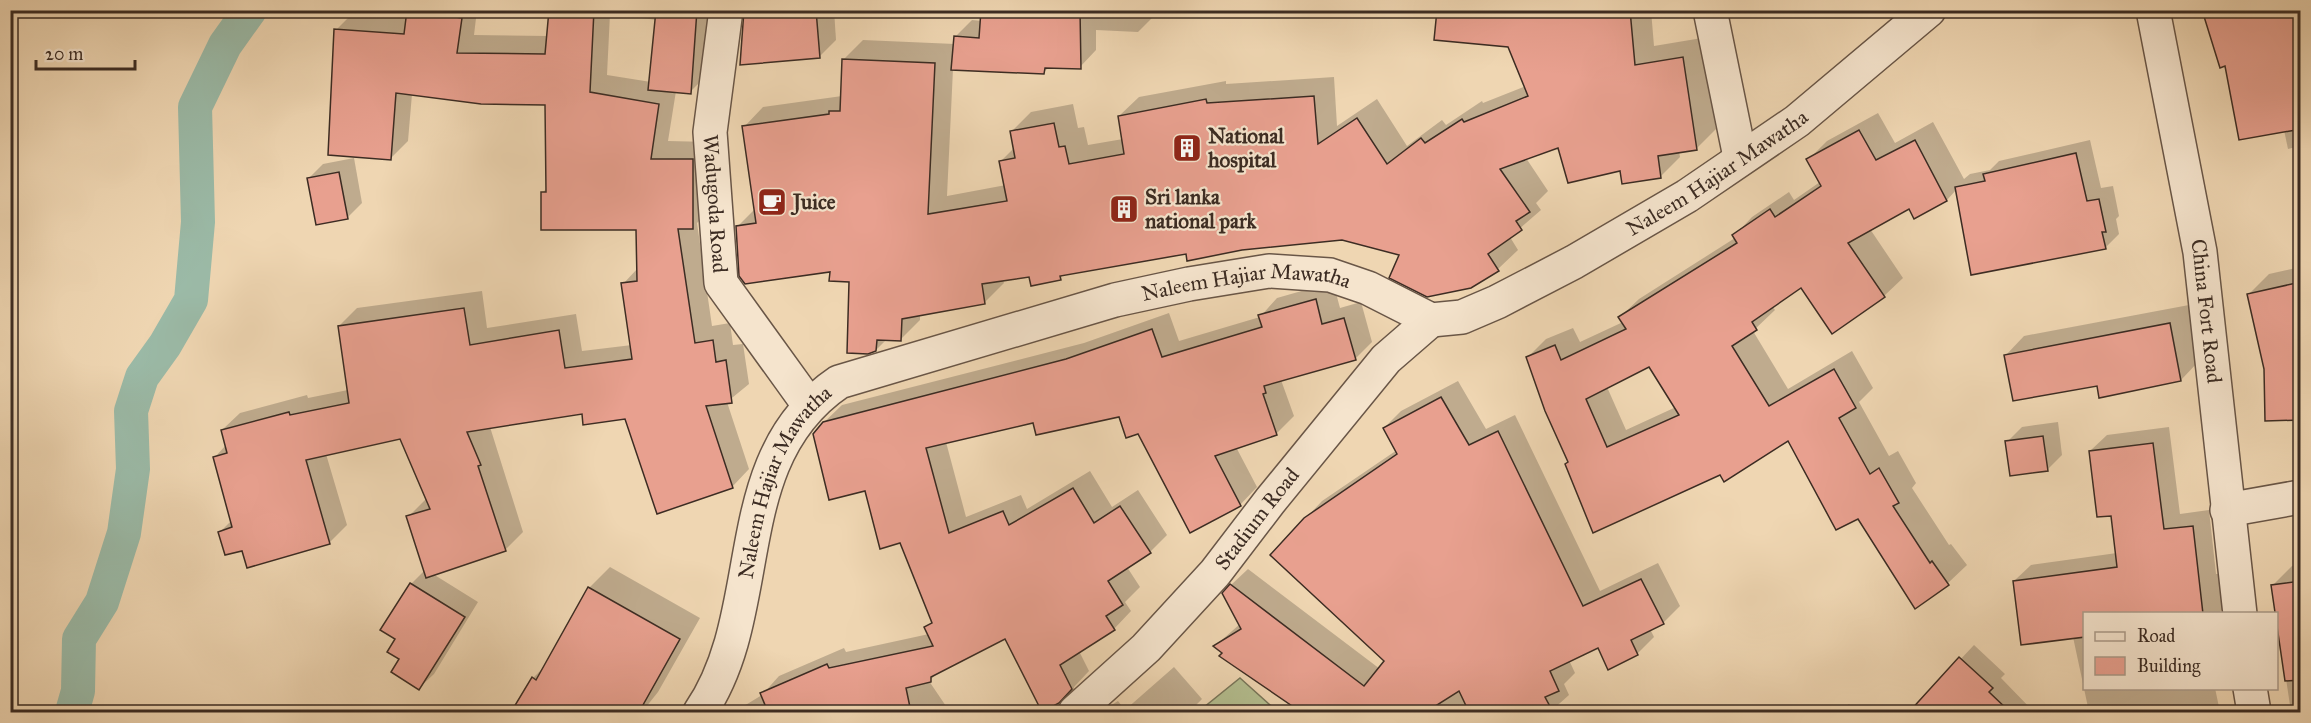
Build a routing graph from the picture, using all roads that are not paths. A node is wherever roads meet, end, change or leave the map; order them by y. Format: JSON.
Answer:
{"nodes":[{"id":1,"x":726,"y":10,"type":"edge"},
{"id":2,"x":1710,"y":10,"type":"edge"},
{"id":3,"x":1929,"y":10,"type":"edge"},
{"id":4,"x":2153,"y":10,"type":"edge"},
{"id":5,"x":1740,"y":157,"type":"junction"},
{"id":6,"x":1431,"y":320,"type":"junction"},
{"id":7,"x":809,"y":405,"type":"junction"},
{"id":8,"x":2301,"y":497,"type":"edge"},
{"id":9,"x":2227,"y":510,"type":"junction"},
{"id":10,"x":2240,"y":612,"type":"edge"},
{"id":11,"x":2250,"y":690,"type":"edge"},
{"id":12,"x":700,"y":712,"type":"edge"},
{"id":13,"x":1075,"y":712,"type":"edge"},
{"id":14,"x":2254,"y":712,"type":"edge"}],
"edges":[{"from":1,"to":7,"type":"street","name":"Wadugoda Road"},
{"from":2,"to":5,"type":"street"},
{"from":3,"to":5,"type":"street","name":"Naleem Hajiar Mawatha"},
{"from":4,"to":9,"type":"street","name":"China Fort Road"},
{"from":5,"to":6,"type":"street","name":"Naleem Hajiar Mawatha"},
{"from":6,"to":7,"type":"street","name":"Naleem Hajiar Mawatha"},
{"from":6,"to":13,"type":"street","name":"Stadium Road"},
{"from":7,"to":12,"type":"street","name":"Naleem Hajiar Mawatha"},
{"from":8,"to":9,"type":"street"},
{"from":9,"to":10,"type":"street","name":"China Fort Road"},
{"from":11,"to":14,"type":"street"}]}
